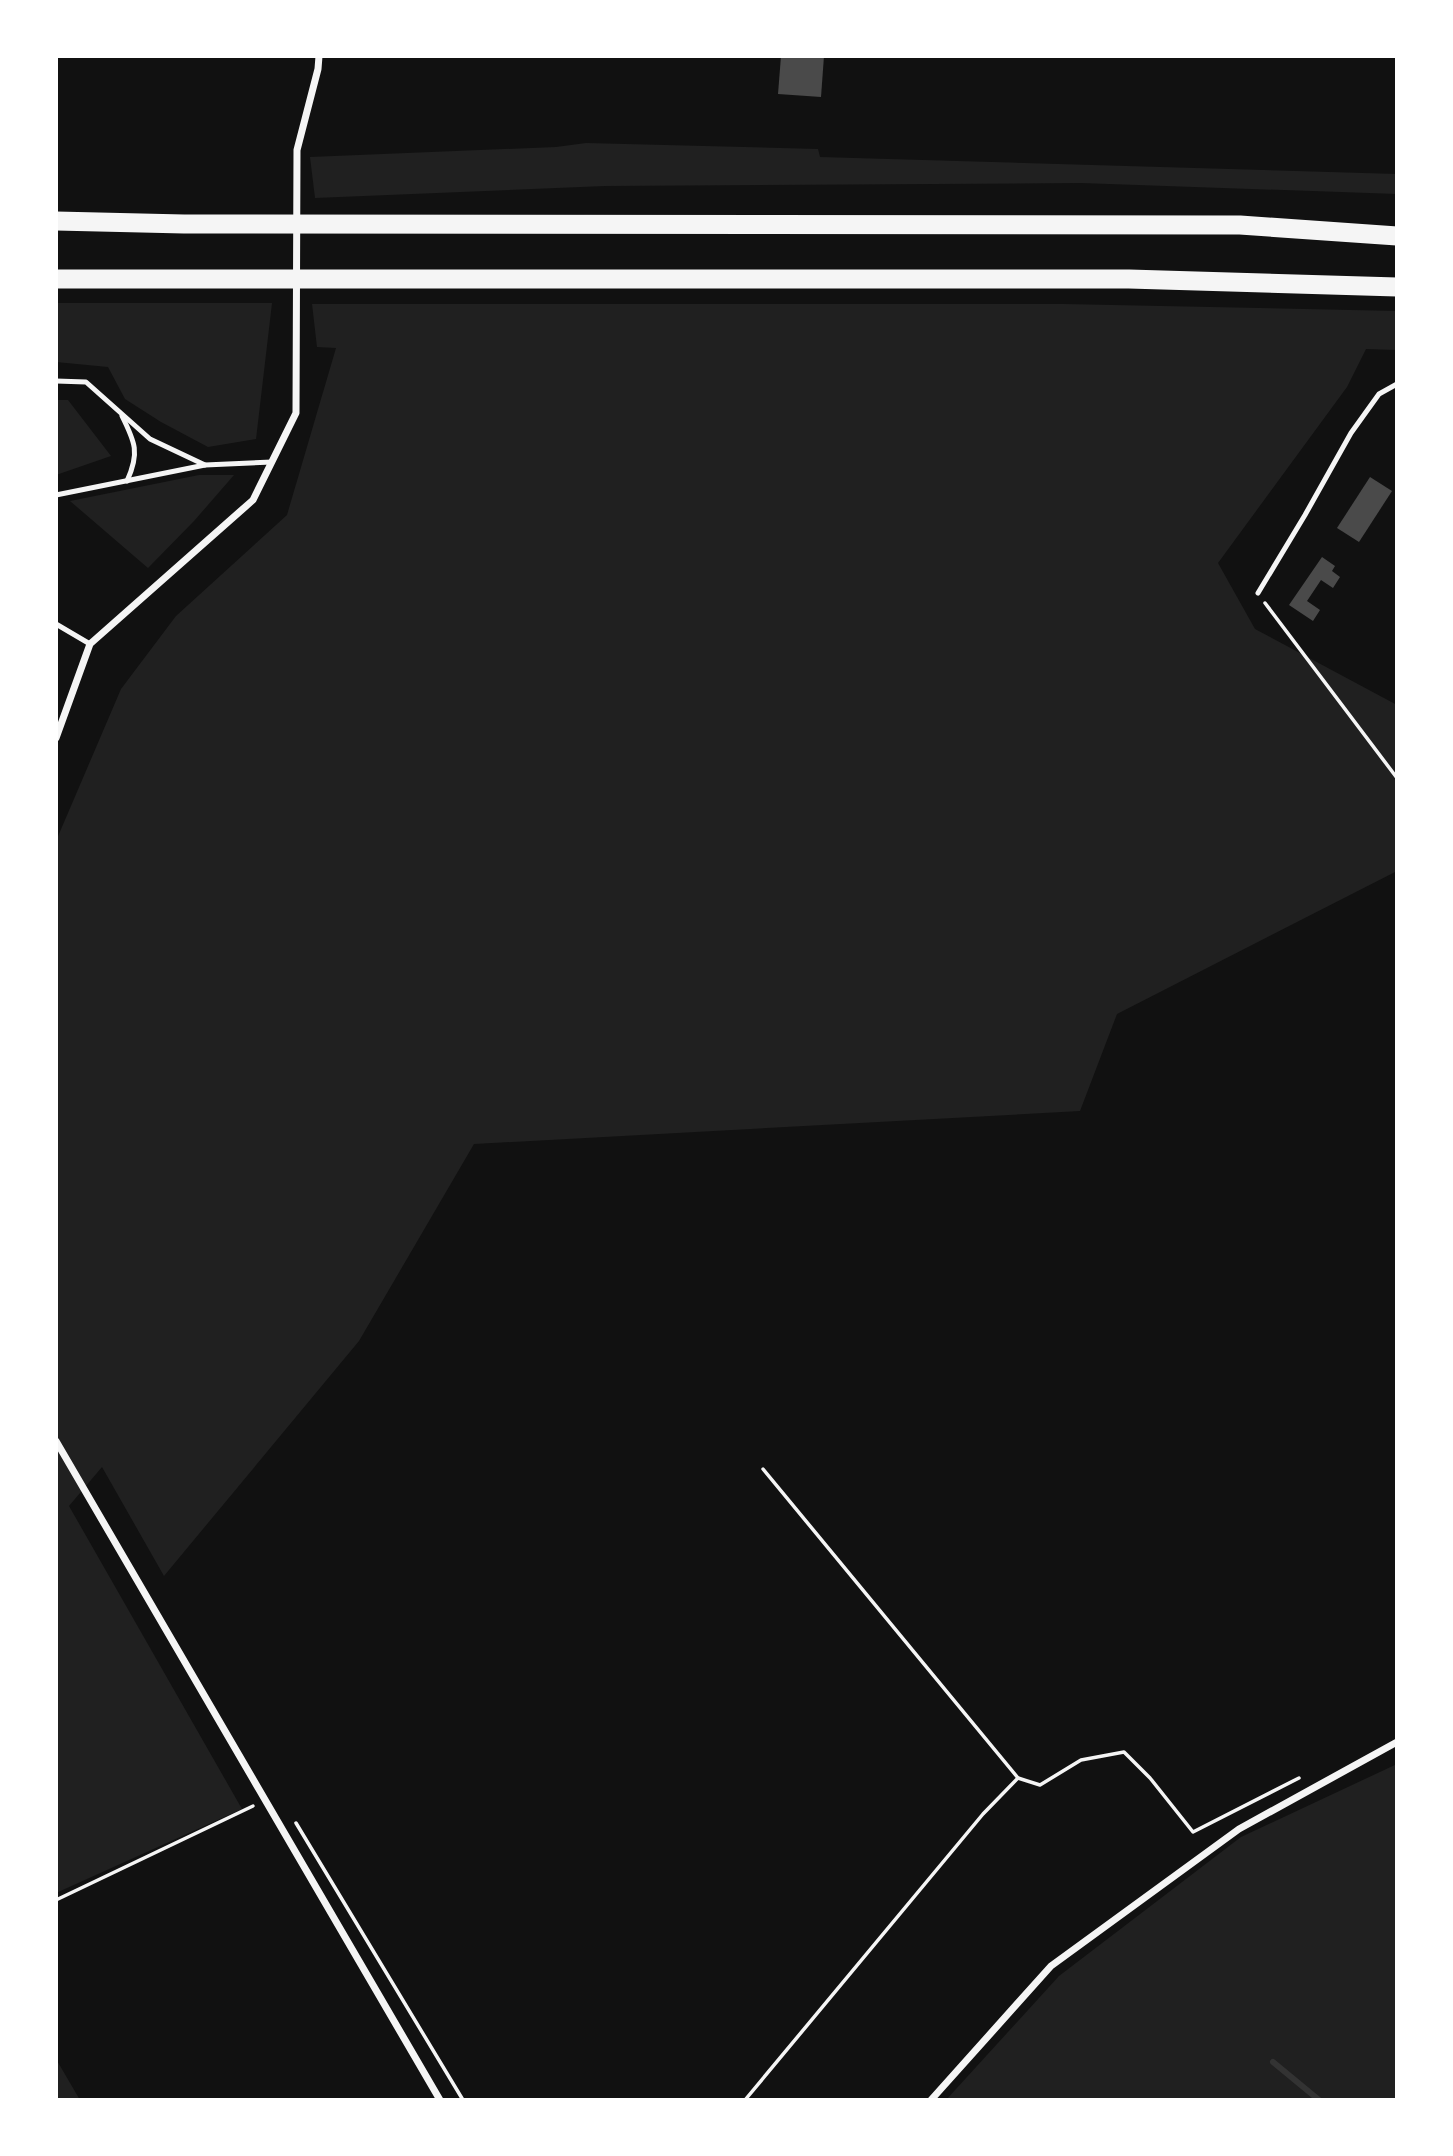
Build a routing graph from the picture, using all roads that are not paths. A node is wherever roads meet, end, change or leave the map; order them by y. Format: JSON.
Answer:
{"nodes":[{"id":1,"x":319,"y":56,"type":"edge"},
{"id":2,"x":56,"y":221,"type":"edge"},
{"id":3,"x":1397,"y":236,"type":"edge"},
{"id":4,"x":56,"y":279,"type":"edge"},
{"id":5,"x":1397,"y":288,"type":"edge"},
{"id":6,"x":56,"y":381,"type":"edge"},
{"id":7,"x":1397,"y":384,"type":"edge"},
{"id":8,"x":120,"y":413,"type":"junction"},
{"id":9,"x":272,"y":462,"type":"junction"},
{"id":10,"x":205,"y":465,"type":"junction"},
{"id":11,"x":127,"y":481,"type":"junction"},
{"id":12,"x":56,"y":495,"type":"edge"},
{"id":13,"x":1258,"y":593,"type":"road end"},
{"id":14,"x":56,"y":624,"type":"edge"},
{"id":15,"x":90,"y":644,"type":"junction"},
{"id":16,"x":56,"y":738,"type":"edge"},
{"id":17,"x":56,"y":1441,"type":"edge"},
{"id":18,"x":1397,"y":1742,"type":"edge"},
{"id":19,"x":440,"y":2100,"type":"edge"},
{"id":20,"x":931,"y":2100,"type":"edge"}],
"edges":[{"from":1,"to":9,"type":"street"},
{"from":2,"to":3,"type":"highway"},
{"from":4,"to":5,"type":"highway"},
{"from":6,"to":8,"type":"lane"},
{"from":7,"to":13,"type":"lane"},
{"from":8,"to":10,"type":"lane"},
{"from":8,"to":11,"type":"lane"},
{"from":9,"to":10,"type":"lane"},
{"from":9,"to":15,"type":"street"},
{"from":10,"to":11,"type":"lane"},
{"from":11,"to":12,"type":"lane"},
{"from":14,"to":15,"type":"lane"},
{"from":15,"to":16,"type":"street"},
{"from":17,"to":19,"type":"street"},
{"from":18,"to":20,"type":"street"}]}
